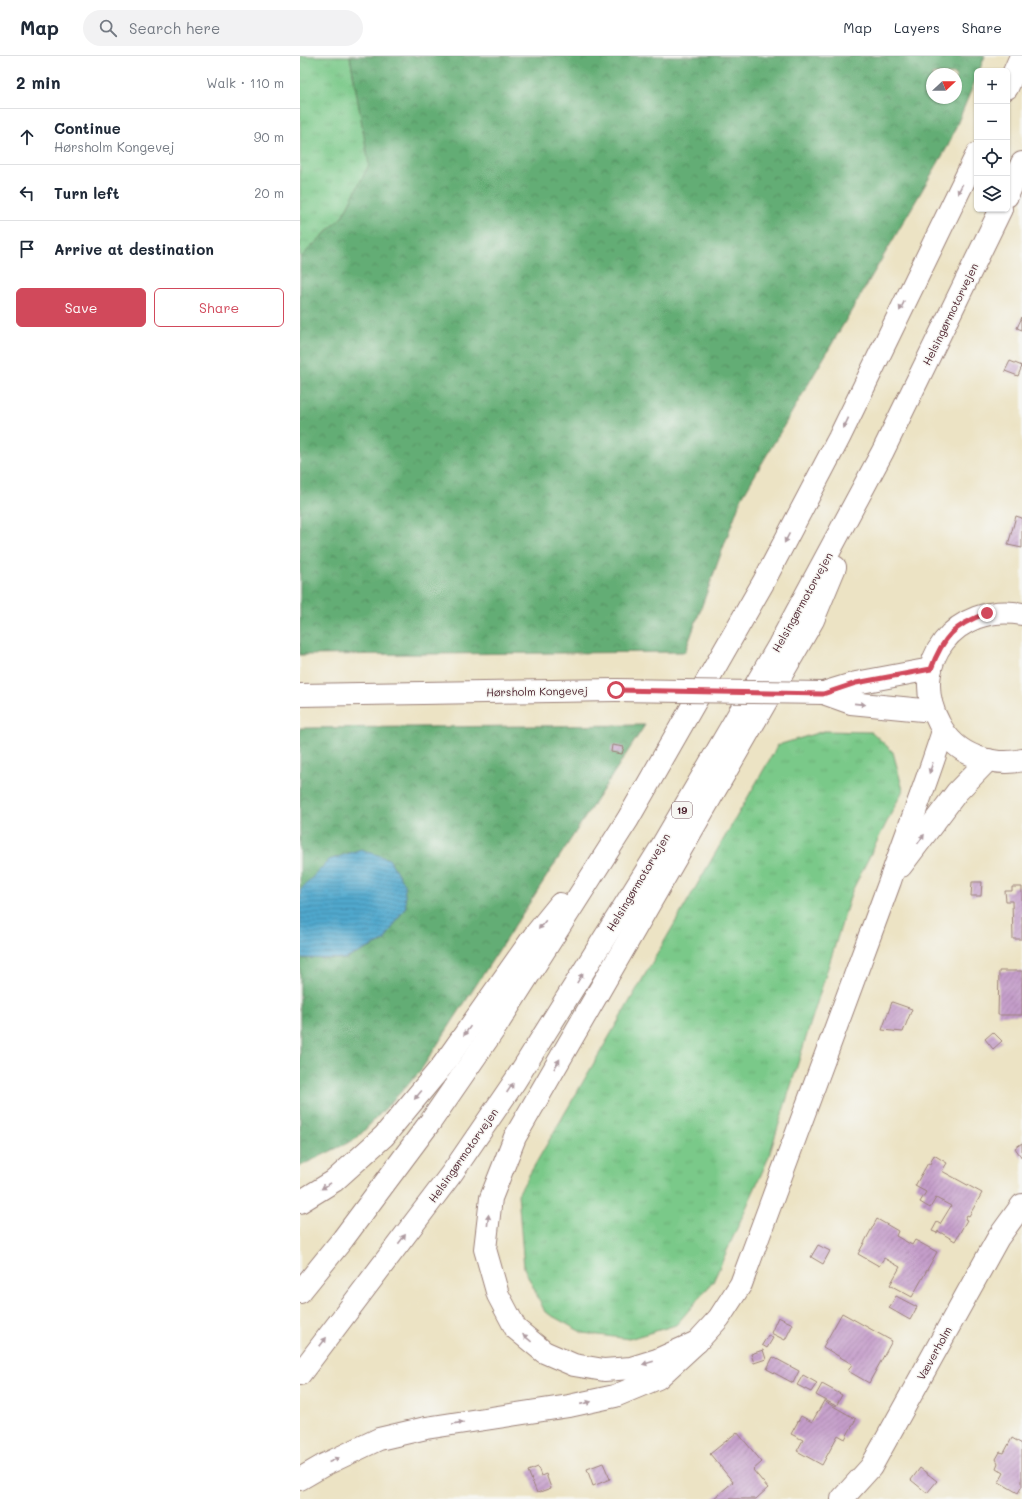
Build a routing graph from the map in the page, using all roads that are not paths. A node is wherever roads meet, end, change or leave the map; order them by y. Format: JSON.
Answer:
{"nodes":[{"id":1,"x":1021,"y":56,"type":"edge"},
{"id":2,"x":1010,"y":81,"type":"edge"},
{"id":3,"x":974,"y":160,"type":"edge"},
{"id":4,"x":1022,"y":163,"type":"edge"},
{"id":5,"x":1010,"y":189,"type":"edge"},
{"id":6,"x":1000,"y":212,"type":"edge"},
{"id":7,"x":883,"y":451,"type":"junction"},
{"id":8,"x":1022,"y":614,"type":"edge"},
{"id":9,"x":931,"y":669,"type":"junction"},
{"id":10,"x":823,"y":694,"type":"junction"},
{"id":11,"x":300,"y":695,"type":"edge"},
{"id":12,"x":932,"y":711,"type":"junction"},
{"id":13,"x":943,"y":731,"type":"junction"},
{"id":14,"x":988,"y":760,"type":"junction"},
{"id":15,"x":1022,"y":760,"type":"edge"},
{"id":16,"x":628,"y":819,"type":"junction"},
{"id":17,"x":890,"y":881,"type":"junction"},
{"id":18,"x":300,"y":1202,"type":"edge"},
{"id":19,"x":1022,"y":1205,"type":"edge"},
{"id":20,"x":300,"y":1292,"type":"edge"},
{"id":21,"x":696,"y":1342,"type":"junction"},
{"id":22,"x":300,"y":1374,"type":"edge"},
{"id":23,"x":300,"y":1479,"type":"edge"},
{"id":24,"x":842,"y":1499,"type":"edge"}],
"edges":[{"from":1,"to":2,"type":"main road"},
{"from":3,"to":16,"type":"main road","one_way":true},
{"from":4,"to":5,"type":"main road"},
{"from":6,"to":7,"type":"main road","name":"Helsingørmotorvejen","number":"19"},
{"from":21,"to":7,"type":"main road","one_way":true},
{"from":22,"to":7,"type":"main road","name":"Helsingørmotorvejen","number":"19","one_way":true},
{"from":8,"to":9,"type":"main road"},
{"from":9,"to":10,"type":"main road","name":"Hørsholm Kongevej"},
{"from":9,"to":12,"type":"main road"},
{"from":10,"to":11,"type":"main road","name":"Hørsholm Kongevej","bridge":true},
{"from":10,"to":12,"type":"main road","name":"Hørsholm Kongevej","one_way":true},
{"from":12,"to":13,"type":"main road"},
{"from":13,"to":14,"type":"main road"},
{"from":13,"to":17,"type":"main road","one_way":true},
{"from":14,"to":15,"type":"main road"},
{"from":17,"to":14,"type":"main road","one_way":true},
{"from":16,"to":18,"type":"main road","one_way":true},
{"from":16,"to":20,"type":"main road"},
{"from":17,"to":21,"type":"main road"},
{"from":19,"to":24,"type":"main road","name":"Væverholm"},
{"from":23,"to":21,"type":"main road","one_way":true}]}
